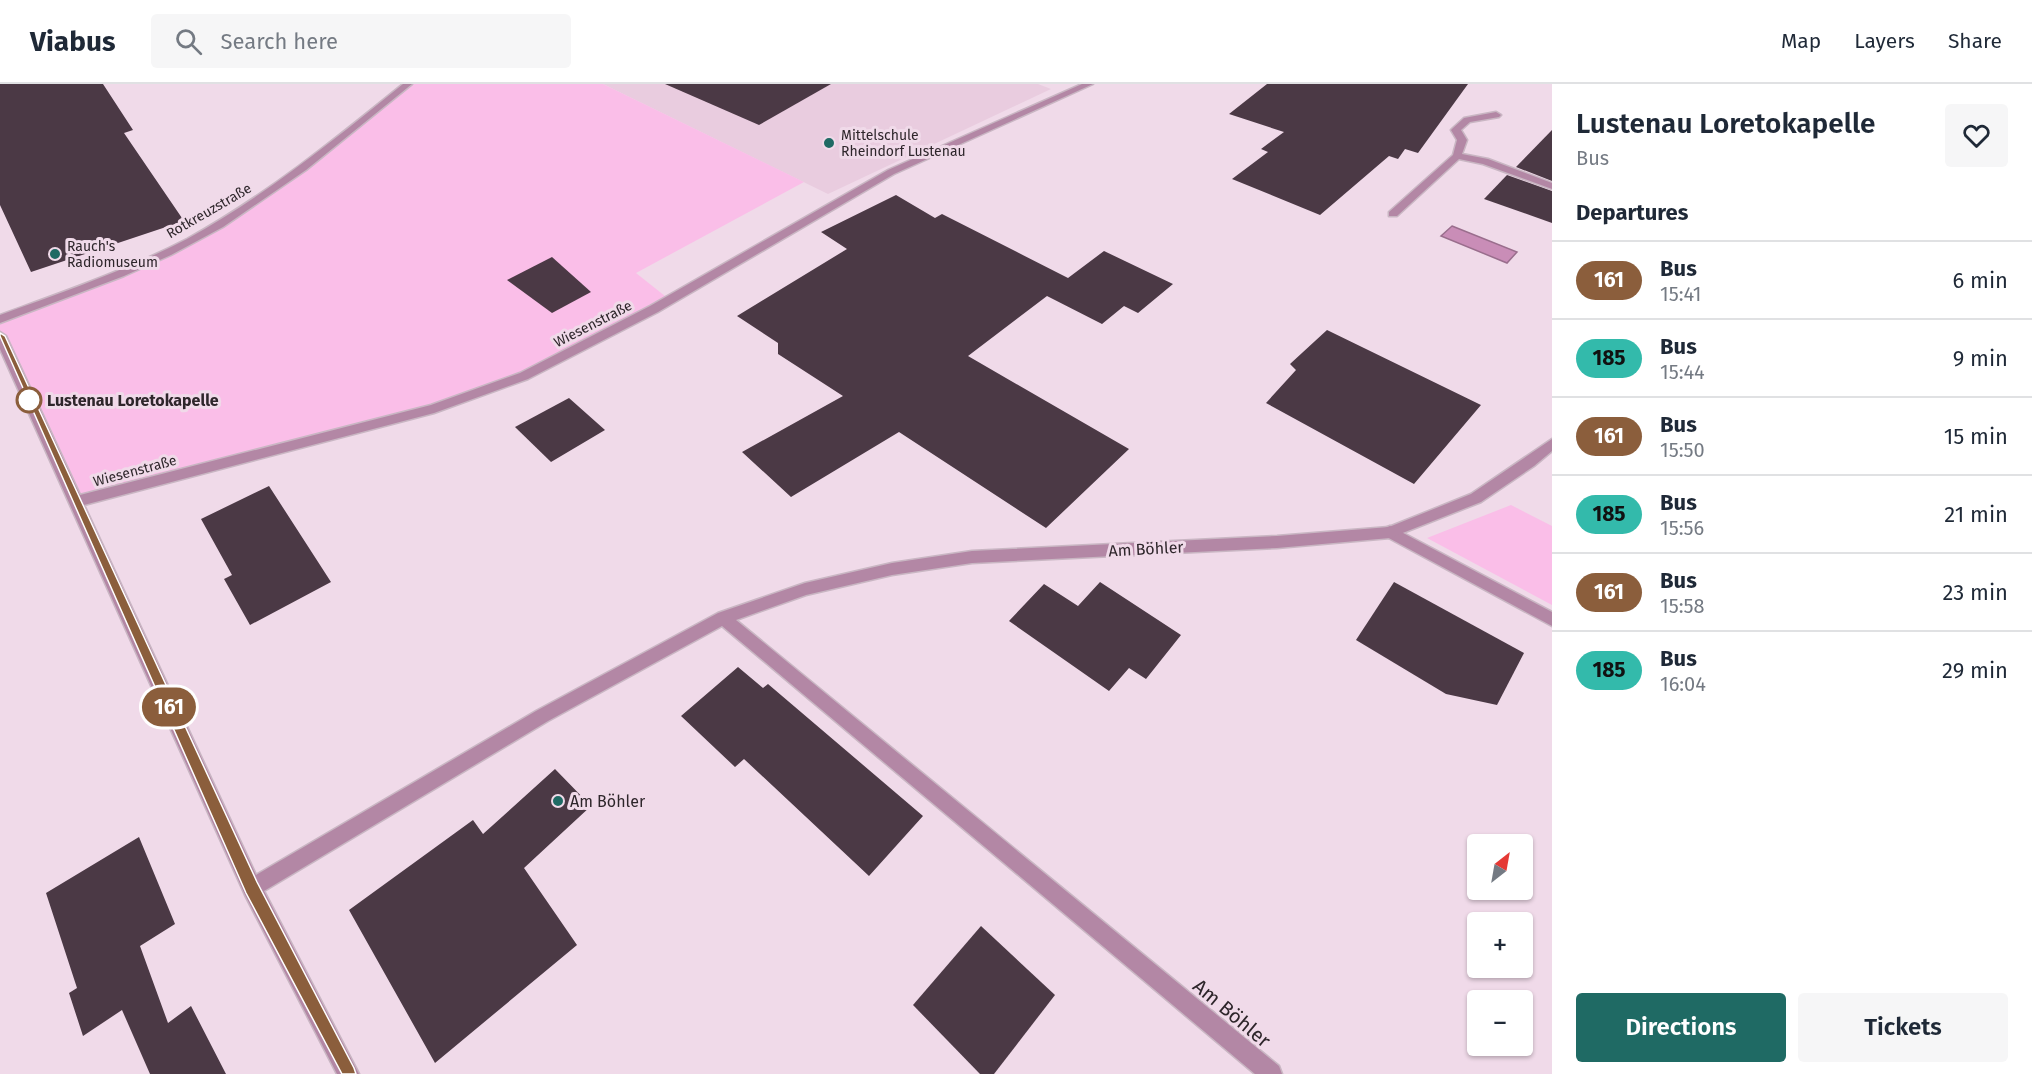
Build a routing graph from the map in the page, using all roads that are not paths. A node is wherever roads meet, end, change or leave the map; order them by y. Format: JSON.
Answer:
{"nodes":[{"id":1,"x":408,"y":84,"type":"edge"},
{"id":2,"x":1089,"y":84,"type":"edge"},
{"id":3,"x":1496,"y":116,"type":"dead end"},
{"id":4,"x":1457,"y":156,"type":"junction"},
{"id":5,"x":1552,"y":186,"type":"edge"},
{"id":6,"x":1393,"y":214,"type":"dead end"},
{"id":7,"x":0,"y":319,"type":"edge"},
{"id":8,"x":0,"y":336,"type":"edge"},
{"id":9,"x":1552,"y":444,"type":"edge"},
{"id":10,"x":75,"y":502,"type":"junction"},
{"id":11,"x":1390,"y":532,"type":"junction"},
{"id":12,"x":723,"y":618,"type":"junction"},
{"id":13,"x":1552,"y":620,"type":"edge"},
{"id":14,"x":252,"y":888,"type":"junction"},
{"id":15,"x":348,"y":1074,"type":"edge"},
{"id":16,"x":1270,"y":1074,"type":"edge"}],
"edges":[{"from":1,"to":7,"type":"street","name":"Rotkreuzstraße"},
{"from":2,"to":10,"type":"street","name":"Wiesenstraße"},
{"from":3,"to":4,"type":"street"},
{"from":4,"to":5,"type":"street"},
{"from":4,"to":6,"type":"street"},
{"from":8,"to":10,"type":"street"},
{"from":9,"to":11,"type":"street","name":"Am Böhler"},
{"from":10,"to":14,"type":"street"},
{"from":11,"to":12,"type":"street","name":"Am Böhler"},
{"from":11,"to":13,"type":"street"},
{"from":12,"to":14,"type":"street","name":"Am Böhler"},
{"from":12,"to":16,"type":"street","name":"Am Böhler"},
{"from":14,"to":15,"type":"street"}]}
